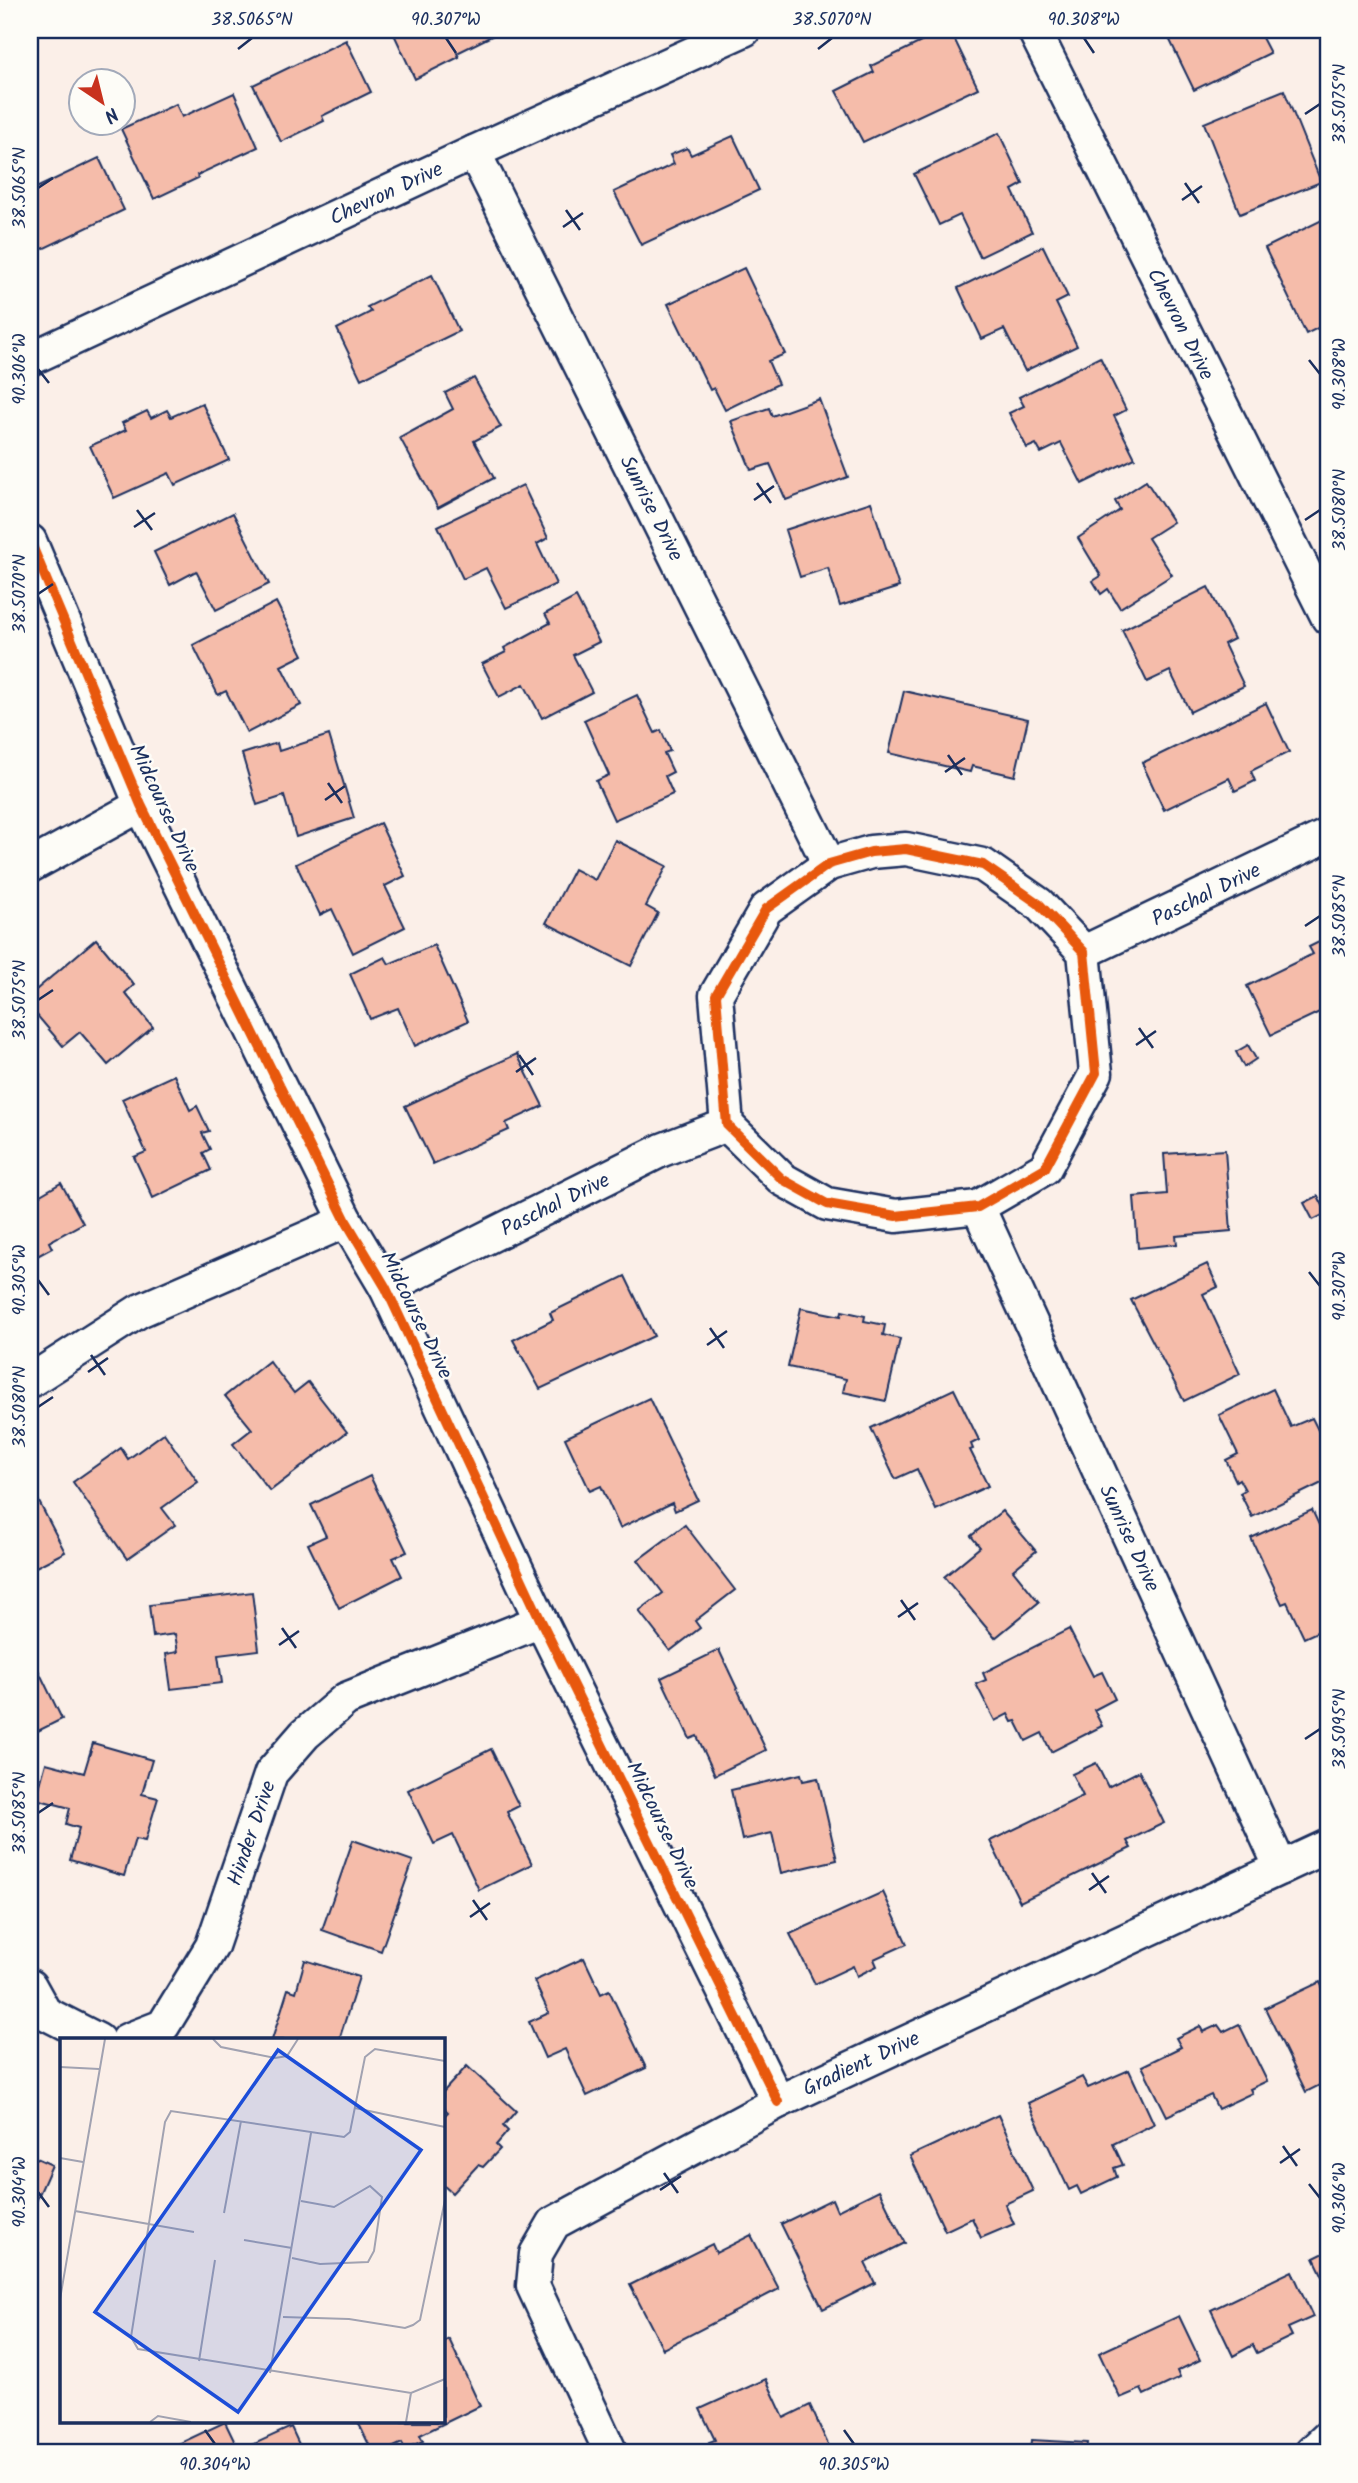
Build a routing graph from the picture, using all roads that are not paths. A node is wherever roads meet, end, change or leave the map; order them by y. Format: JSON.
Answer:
{"nodes":[{"id":1,"x":744,"y":30,"type":"edge"},
{"id":2,"x":1034,"y":30,"type":"edge"},
{"id":3,"x":474,"y":152,"type":"junction"},
{"id":4,"x":30,"y":359,"type":"edge"},
{"id":5,"x":30,"y":541,"type":"edge"},
{"id":6,"x":1328,"y":618,"type":"edge"},
{"id":7,"x":141,"y":805,"type":"junction"},
{"id":8,"x":1328,"y":835,"type":"edge"},
{"id":9,"x":829,"y":864,"type":"junction"},
{"id":10,"x":30,"y":866,"type":"edge"},
{"id":11,"x":1084,"y":952,"type":"junction"},
{"id":12,"x":727,"y":1125,"type":"junction"},
{"id":13,"x":978,"y":1208,"type":"junction"},
{"id":14,"x":346,"y":1221,"type":"junction"},
{"id":15,"x":386,"y":1288,"type":"junction"},
{"id":16,"x":30,"y":1381,"type":"edge"},
{"id":17,"x":541,"y":1621,"type":"junction"},
{"id":18,"x":1328,"y":1846,"type":"edge"},
{"id":19,"x":1281,"y":1868,"type":"junction"},
{"id":20,"x":30,"y":1986,"type":"edge"},
{"id":21,"x":94,"y":2038,"type":"edge"},
{"id":22,"x":132,"y":2038,"type":"edge"},
{"id":23,"x":778,"y":2102,"type":"junction"},
{"id":24,"x":1328,"y":2437,"type":"edge"},
{"id":25,"x":611,"y":2453,"type":"edge"},
{"id":26,"x":1311,"y":2453,"type":"edge"}],
"edges":[{"from":1,"to":3,"type":"street","name":"Chevron Drive"},
{"from":2,"to":6,"type":"street","name":"Chevron Drive"},
{"from":3,"to":4,"type":"street","name":"Chevron Drive"},
{"from":3,"to":9,"type":"street","name":"Sunrise Drive"},
{"from":5,"to":7,"type":"street","name":"Midcourse Drive"},
{"from":7,"to":10,"type":"street"},
{"from":7,"to":14,"type":"street","name":"Midcourse Drive"},
{"from":8,"to":11,"type":"street","name":"Paschal Drive"},
{"from":9,"to":11,"type":"street"},
{"from":9,"to":12,"type":"street"},
{"from":11,"to":13,"type":"street"},
{"from":12,"to":13,"type":"street"},
{"from":12,"to":15,"type":"street","name":"Paschal Drive"},
{"from":13,"to":19,"type":"street","name":"Sunrise Drive"},
{"from":14,"to":15,"type":"street","name":"Midcourse Drive"},
{"from":14,"to":16,"type":"street"},
{"from":15,"to":17,"type":"street","name":"Midcourse Drive"},
{"from":17,"to":22,"type":"street","name":"Hinder Drive"},
{"from":17,"to":23,"type":"street","name":"Midcourse Drive"},
{"from":18,"to":19,"type":"street","name":"Gradient Drive"},
{"from":19,"to":23,"type":"street","name":"Gradient Drive"},
{"from":20,"to":21,"type":"street"},
{"from":23,"to":25,"type":"street","name":"Gradient Drive"},
{"from":24,"to":26,"type":"street"}]}
